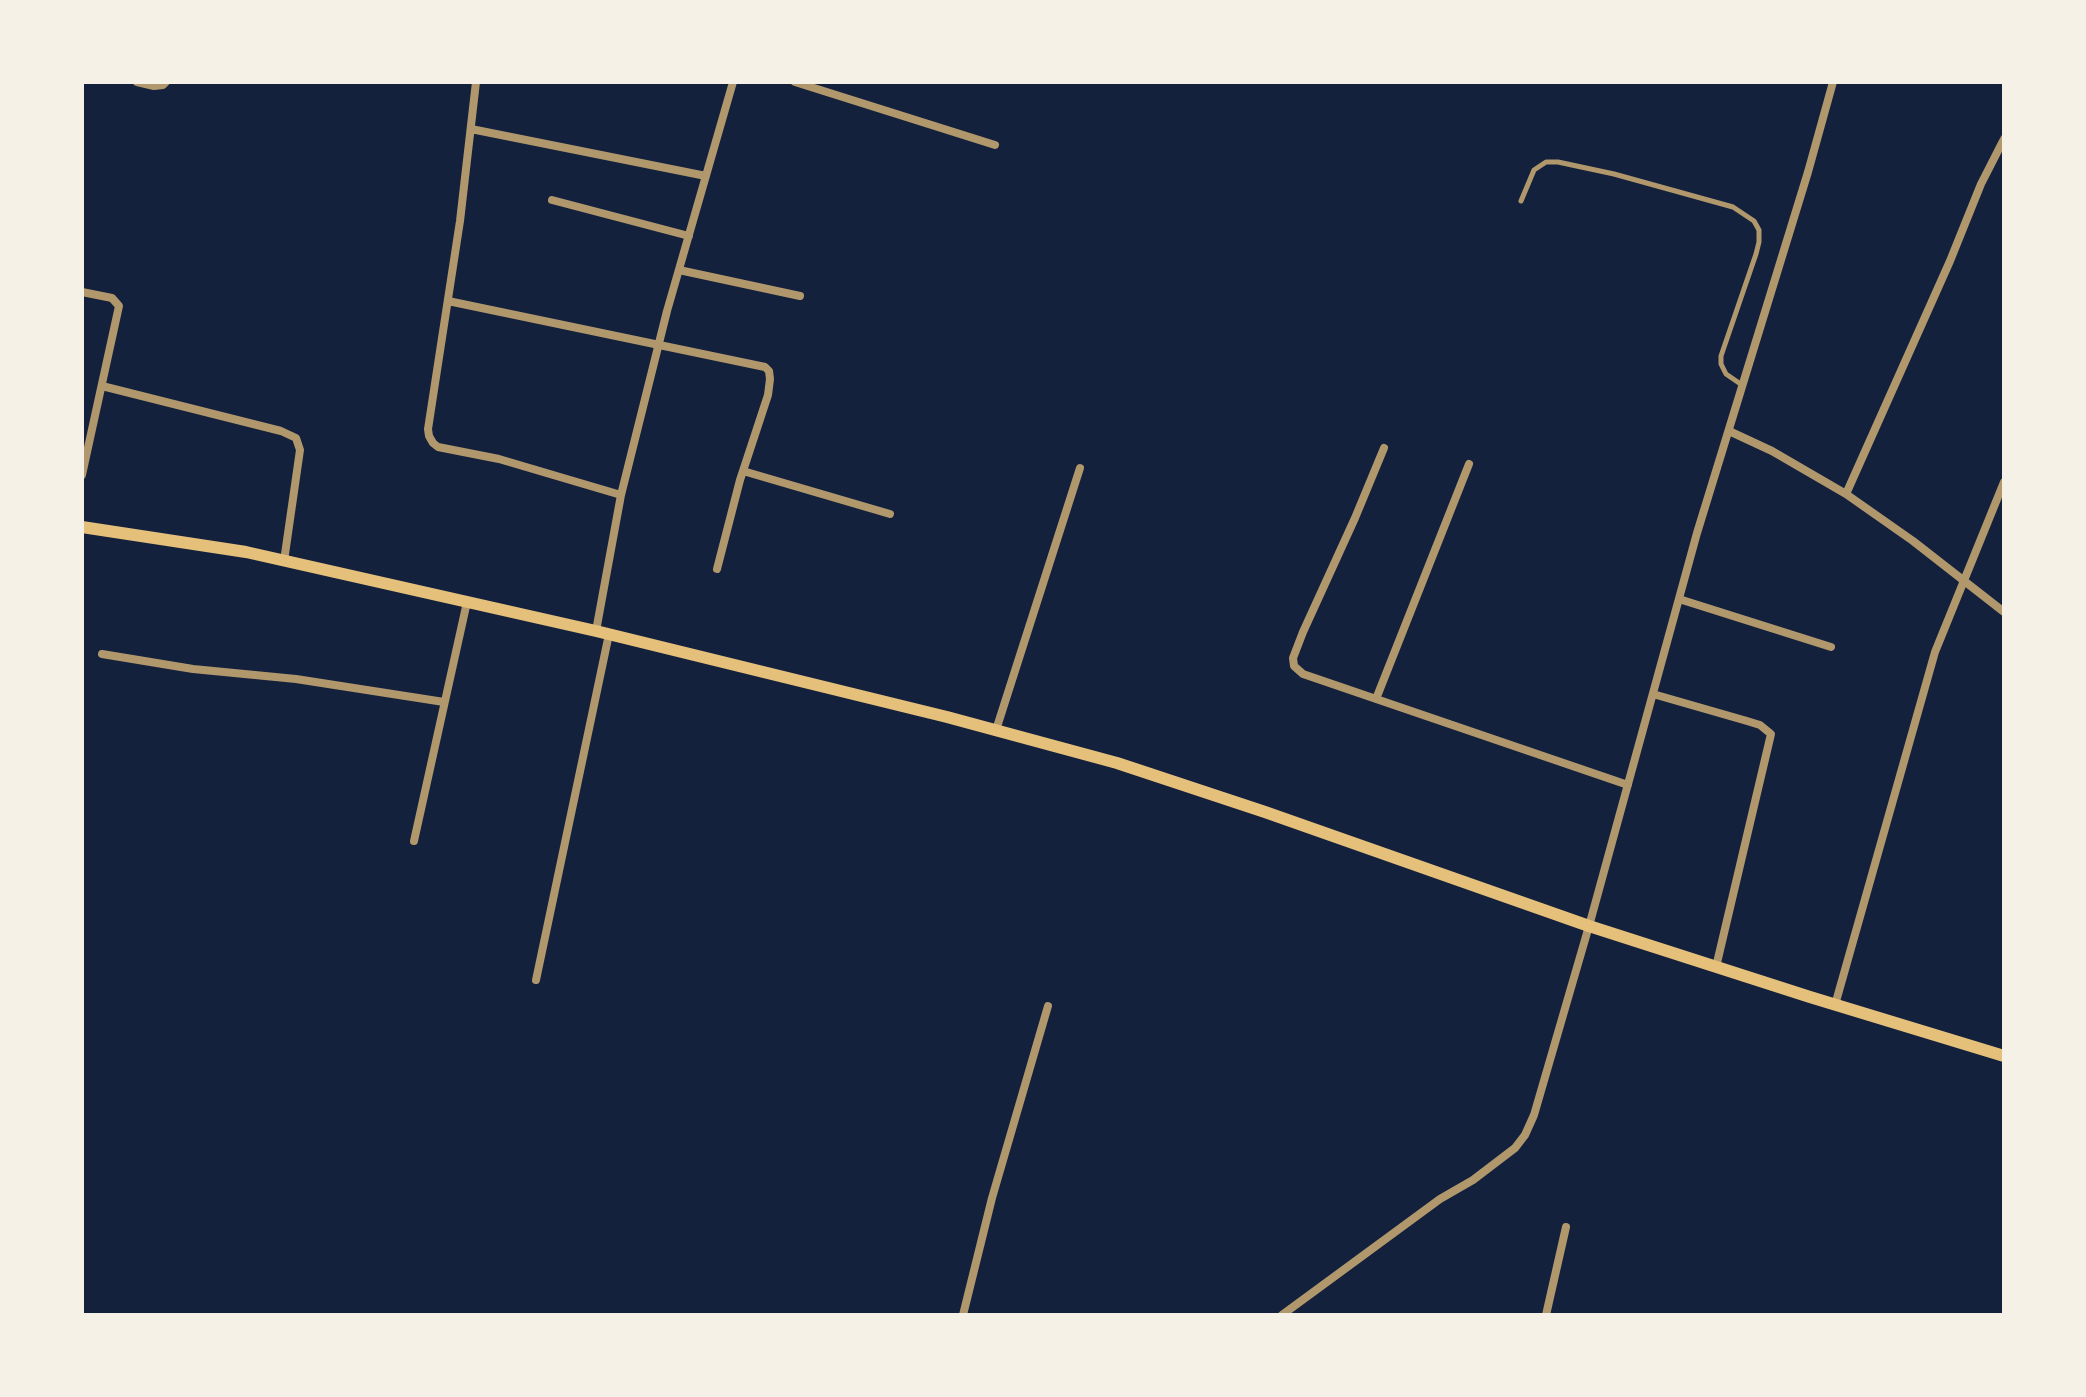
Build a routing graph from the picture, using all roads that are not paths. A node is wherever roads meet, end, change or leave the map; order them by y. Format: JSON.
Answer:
{"nodes":[{"id":1,"x":137,"y":82,"type":"edge"},
{"id":2,"x":166,"y":82,"type":"edge"},
{"id":3,"x":476,"y":82,"type":"edge"},
{"id":4,"x":733,"y":82,"type":"edge"},
{"id":5,"x":795,"y":82,"type":"edge"},
{"id":6,"x":1833,"y":82,"type":"edge"},
{"id":7,"x":807,"y":84,"type":"edge"},
{"id":8,"x":471,"y":129,"type":"junction"},
{"id":9,"x":2004,"y":139,"type":"edge"},
{"id":10,"x":995,"y":145,"type":"dead end"},
{"id":11,"x":706,"y":176,"type":"junction"},
{"id":12,"x":552,"y":200,"type":"dead end"},
{"id":13,"x":1521,"y":201,"type":"dead end"},
{"id":14,"x":689,"y":236,"type":"junction"},
{"id":15,"x":679,"y":270,"type":"junction"},
{"id":16,"x":82,"y":292,"type":"edge"},
{"id":17,"x":800,"y":296,"type":"dead end"},
{"id":18,"x":448,"y":301,"type":"junction"},
{"id":19,"x":659,"y":346,"type":"junction"},
{"id":20,"x":1743,"y":385,"type":"junction"},
{"id":21,"x":102,"y":386,"type":"junction"},
{"id":22,"x":1729,"y":431,"type":"junction"},
{"id":23,"x":1384,"y":448,"type":"dead end"},
{"id":24,"x":1469,"y":464,"type":"dead end"},
{"id":25,"x":1080,"y":468,"type":"dead end"},
{"id":26,"x":743,"y":471,"type":"junction"},
{"id":27,"x":82,"y":475,"type":"edge"},
{"id":28,"x":2004,"y":482,"type":"edge"},
{"id":29,"x":1846,"y":494,"type":"junction"},
{"id":30,"x":621,"y":495,"type":"junction"},
{"id":31,"x":890,"y":514,"type":"dead end"},
{"id":32,"x":82,"y":527,"type":"edge"},
{"id":33,"x":284,"y":561,"type":"junction"},
{"id":34,"x":717,"y":569,"type":"dead end"},
{"id":35,"x":1963,"y":580,"type":"junction"},
{"id":36,"x":1679,"y":599,"type":"junction"},
{"id":37,"x":467,"y":602,"type":"junction"},
{"id":38,"x":2004,"y":612,"type":"edge"},
{"id":39,"x":603,"y":632,"type":"junction"},
{"id":40,"x":1831,"y":647,"type":"dead end"},
{"id":41,"x":102,"y":654,"type":"dead end"},
{"id":42,"x":1653,"y":694,"type":"junction"},
{"id":43,"x":1376,"y":699,"type":"junction"},
{"id":44,"x":444,"y":702,"type":"junction"},
{"id":45,"x":996,"y":730,"type":"junction"},
{"id":46,"x":1628,"y":785,"type":"junction"},
{"id":47,"x":414,"y":841,"type":"dead end"},
{"id":48,"x":1589,"y":926,"type":"junction"},
{"id":49,"x":1716,"y":967,"type":"junction"},
{"id":50,"x":536,"y":980,"type":"dead end"},
{"id":51,"x":1835,"y":1005,"type":"junction"},
{"id":52,"x":1048,"y":1006,"type":"dead end"},
{"id":53,"x":2004,"y":1056,"type":"edge"},
{"id":54,"x":1566,"y":1227,"type":"dead end"},
{"id":55,"x":963,"y":1315,"type":"edge"},
{"id":56,"x":1282,"y":1315,"type":"edge"},
{"id":57,"x":1546,"y":1315,"type":"edge"}],
"edges":[{"from":1,"to":2,"type":"street"},
{"from":3,"to":8,"type":"street"},
{"from":4,"to":11,"type":"street"},
{"from":5,"to":7,"type":"street"},
{"from":6,"to":20,"type":"street"},
{"from":7,"to":10,"type":"street"},
{"from":8,"to":11,"type":"street"},
{"from":8,"to":18,"type":"street"},
{"from":9,"to":29,"type":"street"},
{"from":11,"to":14,"type":"street"},
{"from":12,"to":14,"type":"street"},
{"from":13,"to":20,"type":"lane"},
{"from":14,"to":15,"type":"street"},
{"from":15,"to":17,"type":"street"},
{"from":15,"to":19,"type":"street"},
{"from":16,"to":21,"type":"street"},
{"from":18,"to":19,"type":"street"},
{"from":18,"to":30,"type":"street"},
{"from":19,"to":26,"type":"street"},
{"from":19,"to":30,"type":"street"},
{"from":20,"to":22,"type":"street"},
{"from":21,"to":27,"type":"street"},
{"from":21,"to":33,"type":"street"},
{"from":22,"to":29,"type":"street"},
{"from":22,"to":36,"type":"street"},
{"from":23,"to":43,"type":"street"},
{"from":24,"to":43,"type":"street"},
{"from":25,"to":45,"type":"street"},
{"from":26,"to":31,"type":"street"},
{"from":26,"to":34,"type":"street"},
{"from":28,"to":35,"type":"street"},
{"from":29,"to":35,"type":"street"},
{"from":30,"to":39,"type":"street"},
{"from":32,"to":33,"type":"main road"},
{"from":33,"to":37,"type":"main road"},
{"from":35,"to":38,"type":"street"},
{"from":35,"to":51,"type":"street"},
{"from":36,"to":40,"type":"street"},
{"from":36,"to":42,"type":"street"},
{"from":37,"to":39,"type":"main road"},
{"from":37,"to":44,"type":"street"},
{"from":39,"to":45,"type":"main road"},
{"from":39,"to":50,"type":"street"},
{"from":41,"to":44,"type":"street"},
{"from":42,"to":46,"type":"street"},
{"from":42,"to":49,"type":"street"},
{"from":43,"to":46,"type":"street"},
{"from":44,"to":47,"type":"street"},
{"from":45,"to":48,"type":"main road"},
{"from":46,"to":48,"type":"street"},
{"from":48,"to":49,"type":"main road"},
{"from":48,"to":56,"type":"street"},
{"from":49,"to":51,"type":"main road"},
{"from":51,"to":53,"type":"main road"},
{"from":52,"to":55,"type":"street"},
{"from":54,"to":57,"type":"street"}]}
